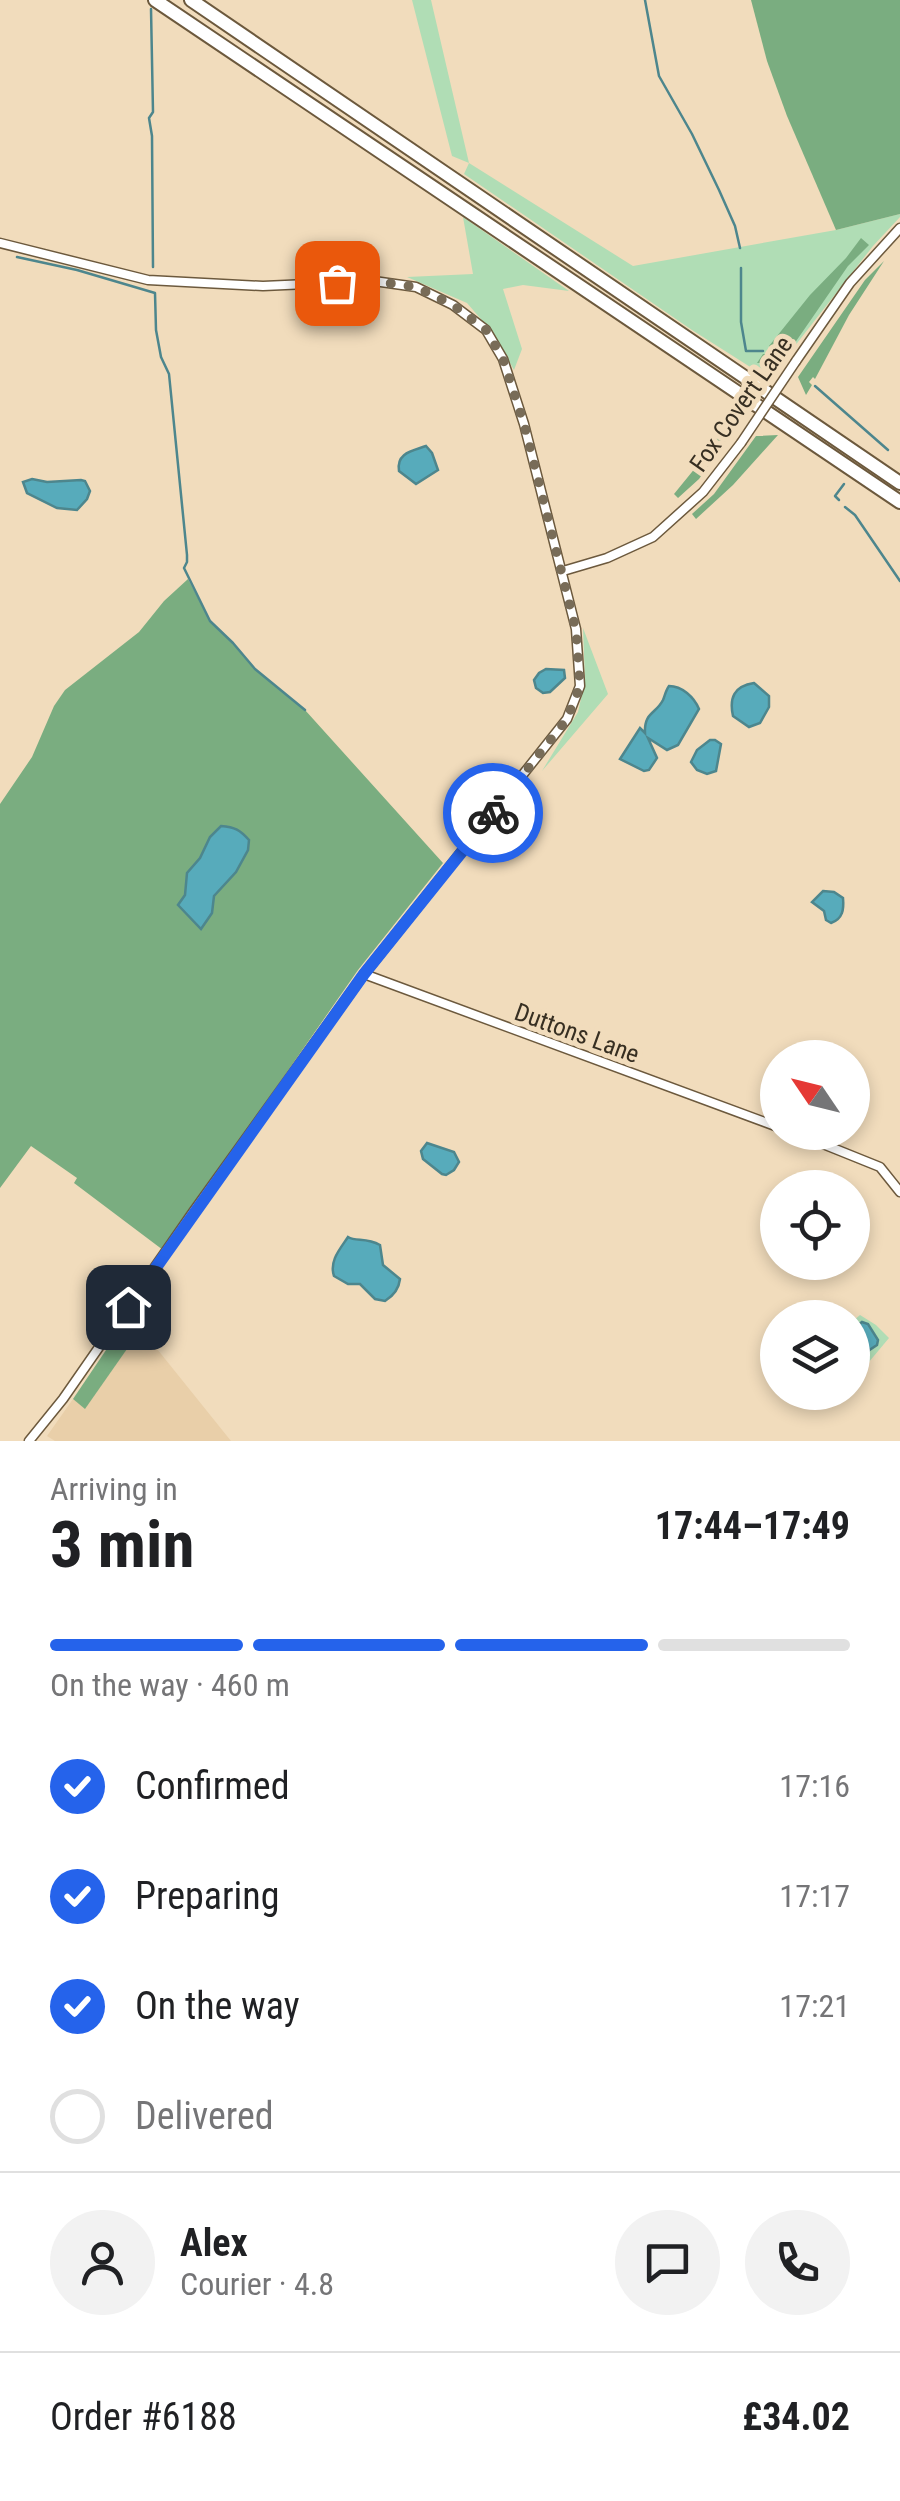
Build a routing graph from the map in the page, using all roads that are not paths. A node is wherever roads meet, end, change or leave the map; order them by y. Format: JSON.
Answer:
{"nodes":[{"id":1,"x":156,"y":0,"type":"edge"},
{"id":2,"x":191,"y":0,"type":"edge"},
{"id":3,"x":900,"y":228,"type":"edge"},
{"id":4,"x":0,"y":242,"type":"edge"},
{"id":5,"x":900,"y":483,"type":"edge"},
{"id":6,"x":900,"y":502,"type":"edge"},
{"id":7,"x":563,"y":571,"type":"junction"},
{"id":8,"x":364,"y":974,"type":"junction"},
{"id":9,"x":760,"y":1120,"type":"edge"},
{"id":10,"x":838,"y":1150,"type":"edge"},
{"id":11,"x":900,"y":1192,"type":"edge"},
{"id":12,"x":29,"y":1441,"type":"edge"}],
"edges":[{"from":1,"to":6,"type":"highway"},
{"from":2,"to":5,"type":"highway"},
{"from":3,"to":7,"type":"street","name":"Fox Covert Lane","bridge":true},
{"from":4,"to":7,"type":"street"},
{"from":7,"to":8,"type":"street"},
{"from":8,"to":9,"type":"street","name":"Duttons Lane"},
{"from":8,"to":12,"type":"street"},
{"from":10,"to":11,"type":"street"}]}
